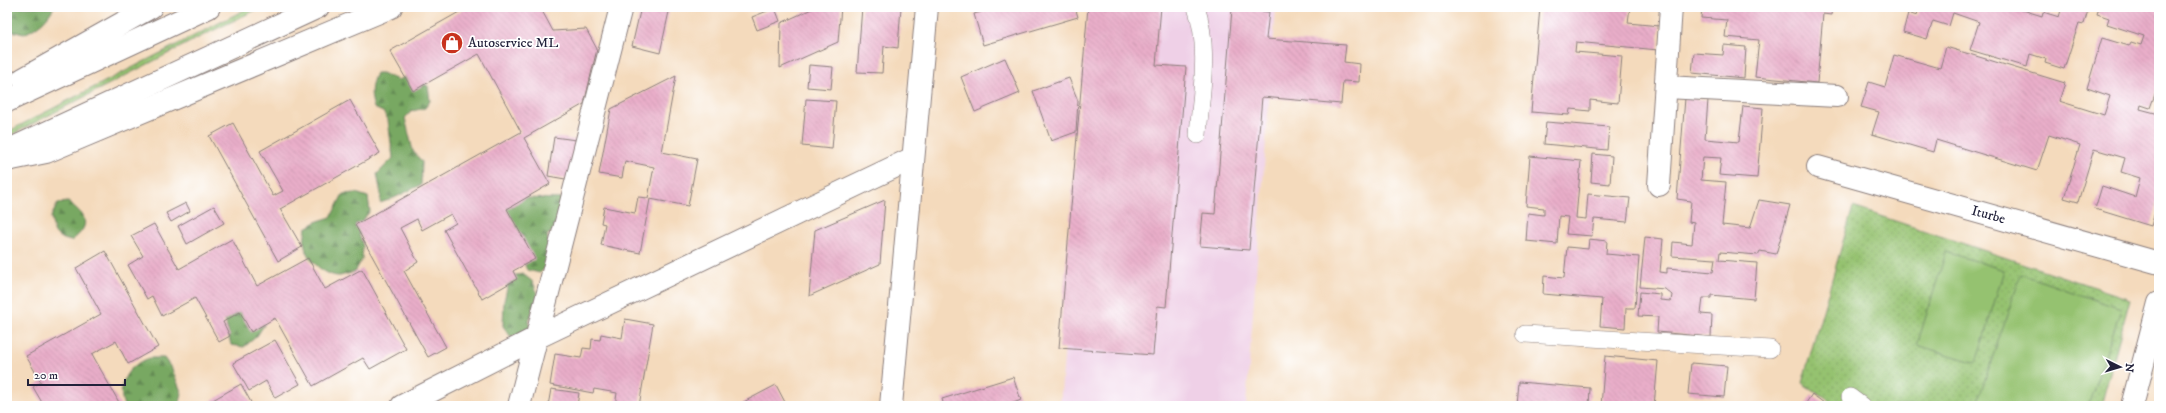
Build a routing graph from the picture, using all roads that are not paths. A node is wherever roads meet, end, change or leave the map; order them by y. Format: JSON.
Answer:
{"nodes":[{"id":1,"x":151,"y":7,"type":"edge"},
{"id":2,"x":209,"y":7,"type":"edge"},
{"id":3,"x":318,"y":7,"type":"edge"},
{"id":4,"x":391,"y":7,"type":"edge"},
{"id":5,"x":621,"y":7,"type":"edge"},
{"id":6,"x":927,"y":7,"type":"edge"},
{"id":7,"x":1196,"y":7,"type":"edge"},
{"id":8,"x":1671,"y":7,"type":"edge"},
{"id":9,"x":1666,"y":87,"type":"junction"},
{"id":10,"x":7,"y":88,"type":"edge"},
{"id":11,"x":1837,"y":96,"type":"dead end"},
{"id":12,"x":7,"y":101,"type":"edge"},
{"id":13,"x":1198,"y":135,"type":"dead end"},
{"id":14,"x":7,"y":150,"type":"edge"},
{"id":15,"x":913,"y":158,"type":"junction"},
{"id":16,"x":7,"y":160,"type":"edge"},
{"id":17,"x":1818,"y":166,"type":"dead end"},
{"id":18,"x":1659,"y":185,"type":"dead end"},
{"id":19,"x":2159,"y":263,"type":"edge"},
{"id":20,"x":2159,"y":303,"type":"edge"},
{"id":21,"x":1525,"y":334,"type":"dead end"},
{"id":22,"x":536,"y":338,"type":"junction"},
{"id":23,"x":1770,"y":349,"type":"dead end"},
{"id":24,"x":402,"y":406,"type":"edge"},
{"id":25,"x":519,"y":406,"type":"edge"},
{"id":26,"x":891,"y":406,"type":"edge"},
{"id":27,"x":2132,"y":406,"type":"edge"}],
"edges":[{"from":1,"to":10,"type":"main road"},
{"from":2,"to":12,"type":"main road"},
{"from":3,"to":14,"type":"main road"},
{"from":4,"to":16,"type":"main road"},
{"from":5,"to":22,"type":"main road"},
{"from":6,"to":15,"type":"main road"},
{"from":7,"to":13,"type":"lane"},
{"from":8,"to":9,"type":"main road"},
{"from":9,"to":11,"type":"main road"},
{"from":9,"to":18,"type":"main road"},
{"from":15,"to":22,"type":"main road"},
{"from":15,"to":26,"type":"main road"},
{"from":17,"to":19,"type":"main road","name":"Iturbe"},
{"from":20,"to":27,"type":"main road"},
{"from":21,"to":23,"type":"lane"},
{"from":22,"to":24,"type":"main road"},
{"from":22,"to":25,"type":"main road"}]}
